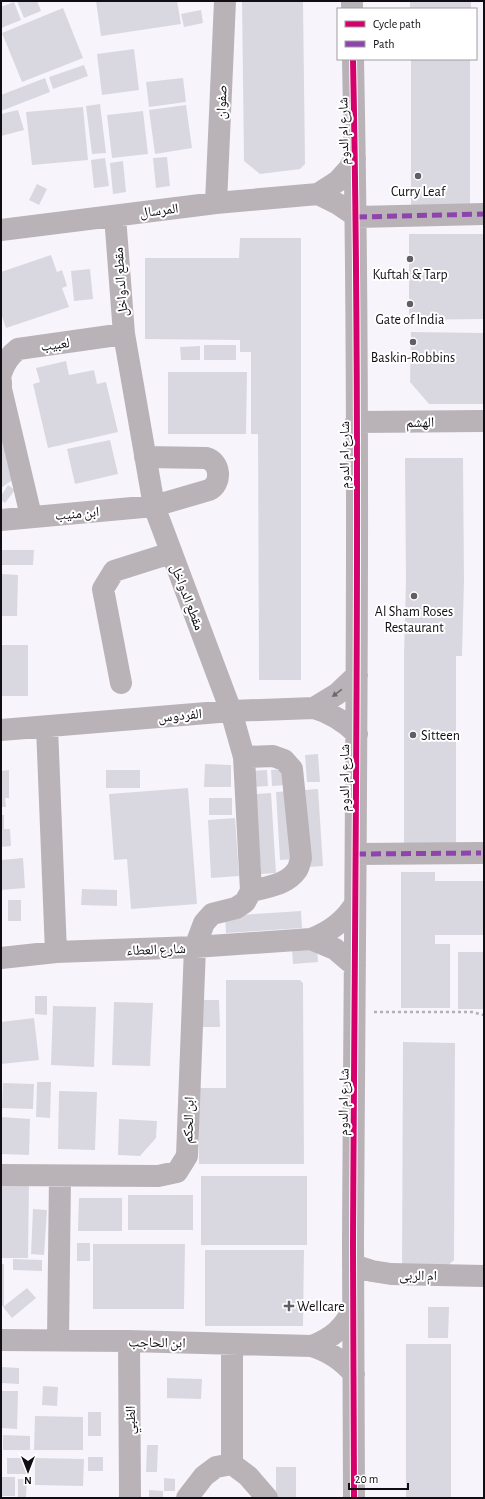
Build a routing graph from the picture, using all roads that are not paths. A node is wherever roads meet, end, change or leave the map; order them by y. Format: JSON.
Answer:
{"nodes":[{"id":1,"x":225,"y":1,"type":"edge"},
{"id":2,"x":353,"y":60,"type":"edge"},
{"id":3,"x":355,"y":159,"type":"junction"},
{"id":4,"x":318,"y":194,"type":"junction"},
{"id":5,"x":216,"y":203,"type":"junction"},
{"id":6,"x":484,"y":214,"type":"edge"},
{"id":7,"x":115,"y":216,"type":"junction"},
{"id":8,"x":356,"y":217,"type":"junction"},
{"id":9,"x":1,"y":230,"type":"edge"},
{"id":10,"x":124,"y":334,"type":"junction"},
{"id":11,"x":1,"y":374,"type":"edge"},
{"id":12,"x":1,"y":382,"type":"edge"},
{"id":13,"x":484,"y":421,"type":"edge"},
{"id":14,"x":356,"y":422,"type":"junction"},
{"id":15,"x":146,"y":457,"type":"junction"},
{"id":16,"x":154,"y":506,"type":"junction"},
{"id":17,"x":31,"y":516,"type":"junction"},
{"id":18,"x":1,"y":520,"type":"edge"},
{"id":19,"x":172,"y":553,"type":"junction"},
{"id":20,"x":357,"y":675,"type":"junction"},
{"id":21,"x":121,"y":683,"type":"dead end"},
{"id":22,"x":314,"y":708,"type":"junction"},
{"id":23,"x":231,"y":711,"type":"junction"},
{"id":24,"x":47,"y":727,"type":"junction"},
{"id":25,"x":1,"y":730,"type":"edge"},
{"id":26,"x":356,"y":734,"type":"junction"},
{"id":27,"x":244,"y":757,"type":"junction"},
{"id":28,"x":481,"y":853,"type":"dead end"},
{"id":29,"x":356,"y":854,"type":"junction"},
{"id":30,"x":251,"y":891,"type":"junction"},
{"id":31,"x":355,"y":904,"type":"junction"},
{"id":32,"x":311,"y":939,"type":"junction"},
{"id":33,"x":195,"y":947,"type":"junction"},
{"id":34,"x":56,"y":952,"type":"junction"},
{"id":35,"x":1,"y":958,"type":"edge"},
{"id":36,"x":355,"y":966,"type":"junction"},
{"id":37,"x":1,"y":1176,"type":"edge"},
{"id":38,"x":60,"y":1176,"type":"junction"},
{"id":39,"x":353,"y":1264,"type":"junction"},
{"id":40,"x":484,"y":1276,"type":"edge"},
{"id":41,"x":353,"y":1309,"type":"junction"},
{"id":42,"x":1,"y":1340,"type":"edge"},
{"id":43,"x":58,"y":1340,"type":"junction"},
{"id":44,"x":129,"y":1341,"type":"junction"},
{"id":45,"x":232,"y":1344,"type":"junction"},
{"id":46,"x":312,"y":1346,"type":"junction"},
{"id":47,"x":354,"y":1374,"type":"junction"},
{"id":48,"x":232,"y":1464,"type":"junction"},
{"id":49,"x":130,"y":1498,"type":"edge"},
{"id":50,"x":187,"y":1498,"type":"edge"},
{"id":51,"x":267,"y":1498,"type":"edge"},
{"id":52,"x":354,"y":1498,"type":"edge"}],
"edges":[{"from":1,"to":5,"type":"street","name":"صفوان"},
{"from":2,"to":3,"type":"street","name":"شارع ام الدوم"},
{"from":3,"to":4,"type":"street","name":"المرسال"},
{"from":3,"to":8,"type":"street","name":"شارع ام الدوم"},
{"from":4,"to":5,"type":"street","name":"المرسال"},
{"from":4,"to":8,"type":"street"},
{"from":5,"to":7,"type":"street","name":"المرسال"},
{"from":6,"to":8,"type":"street"},
{"from":7,"to":9,"type":"street","name":"المرسال"},
{"from":7,"to":10,"type":"street","name":"مقطع الدواخل"},
{"from":8,"to":14,"type":"street","name":"شارع ام الدوم"},
{"from":10,"to":11,"type":"street","name":"لعبيب"},
{"from":10,"to":15,"type":"street","name":"مقطع الدواخل"},
{"from":12,"to":17,"type":"street"},
{"from":13,"to":14,"type":"street","name":"الهشم"},
{"from":14,"to":20,"type":"street","name":"شارع ام الدوم"},
{"from":15,"to":16,"type":"street","name":"مقطع الدواخل"},
{"from":15,"to":16,"type":"street","name":"ابن منيب"},
{"from":16,"to":17,"type":"street","name":"ابن منيب"},
{"from":16,"to":19,"type":"street","name":"مقطع الدواخل"},
{"from":17,"to":18,"type":"street","name":"ابن منيب"},
{"from":19,"to":21,"type":"street"},
{"from":19,"to":23,"type":"street","name":"مقطع الدواخل"},
{"from":20,"to":22,"type":"street","name":"الفردوس","one_way":true},
{"from":20,"to":26,"type":"street","name":"شارع ام الدوم"},
{"from":22,"to":23,"type":"street","name":"الفردوس"},
{"from":22,"to":26,"type":"street","name":"الفردوس"},
{"from":23,"to":24,"type":"street","name":"الفردوس"},
{"from":23,"to":27,"type":"street","name":"مقطع الدواخل"},
{"from":24,"to":25,"type":"street","name":"الفردوس"},
{"from":24,"to":34,"type":"street"},
{"from":26,"to":29,"type":"street","name":"شارع ام الدوم"},
{"from":27,"to":30,"type":"street","name":"مقطع الدواخل"},
{"from":27,"to":30,"type":"street"},
{"from":28,"to":29,"type":"street"},
{"from":29,"to":31,"type":"street","name":"شارع ام الدوم"},
{"from":30,"to":33,"type":"street"},
{"from":31,"to":32,"type":"street","name":"شارع العطاء"},
{"from":31,"to":36,"type":"street","name":"شارع ام الدوم"},
{"from":32,"to":33,"type":"street","name":"شارع العطاء"},
{"from":32,"to":36,"type":"street","name":"شارع العطاء"},
{"from":33,"to":34,"type":"street","name":"شارع العطاء"},
{"from":33,"to":38,"type":"street","name":"ابن الحكم"},
{"from":34,"to":35,"type":"street","name":"شارع العطاء"},
{"from":36,"to":39,"type":"street","name":"شارع ام الدوم"},
{"from":37,"to":38,"type":"street","name":"ابن الحكم"},
{"from":38,"to":43,"type":"street"},
{"from":39,"to":40,"type":"street","name":"ام الربى"},
{"from":39,"to":41,"type":"street","name":"شارع ام الدوم"},
{"from":41,"to":46,"type":"street","name":"ابن الحاجب"},
{"from":41,"to":47,"type":"street","name":"شارع ام الدوم"},
{"from":42,"to":43,"type":"street","name":"ابن الحاجب"},
{"from":43,"to":44,"type":"street","name":"ابن الحاجب"},
{"from":44,"to":45,"type":"street","name":"ابن الحاجب"},
{"from":44,"to":49,"type":"street","name":"الظبي"},
{"from":45,"to":46,"type":"street","name":"ابن الحاجب"},
{"from":45,"to":48,"type":"street"},
{"from":46,"to":47,"type":"street","name":"ابن الحاجب"},
{"from":47,"to":52,"type":"street","name":"شارع ام الدوم"},
{"from":48,"to":50,"type":"street"},
{"from":48,"to":51,"type":"street"}]}
